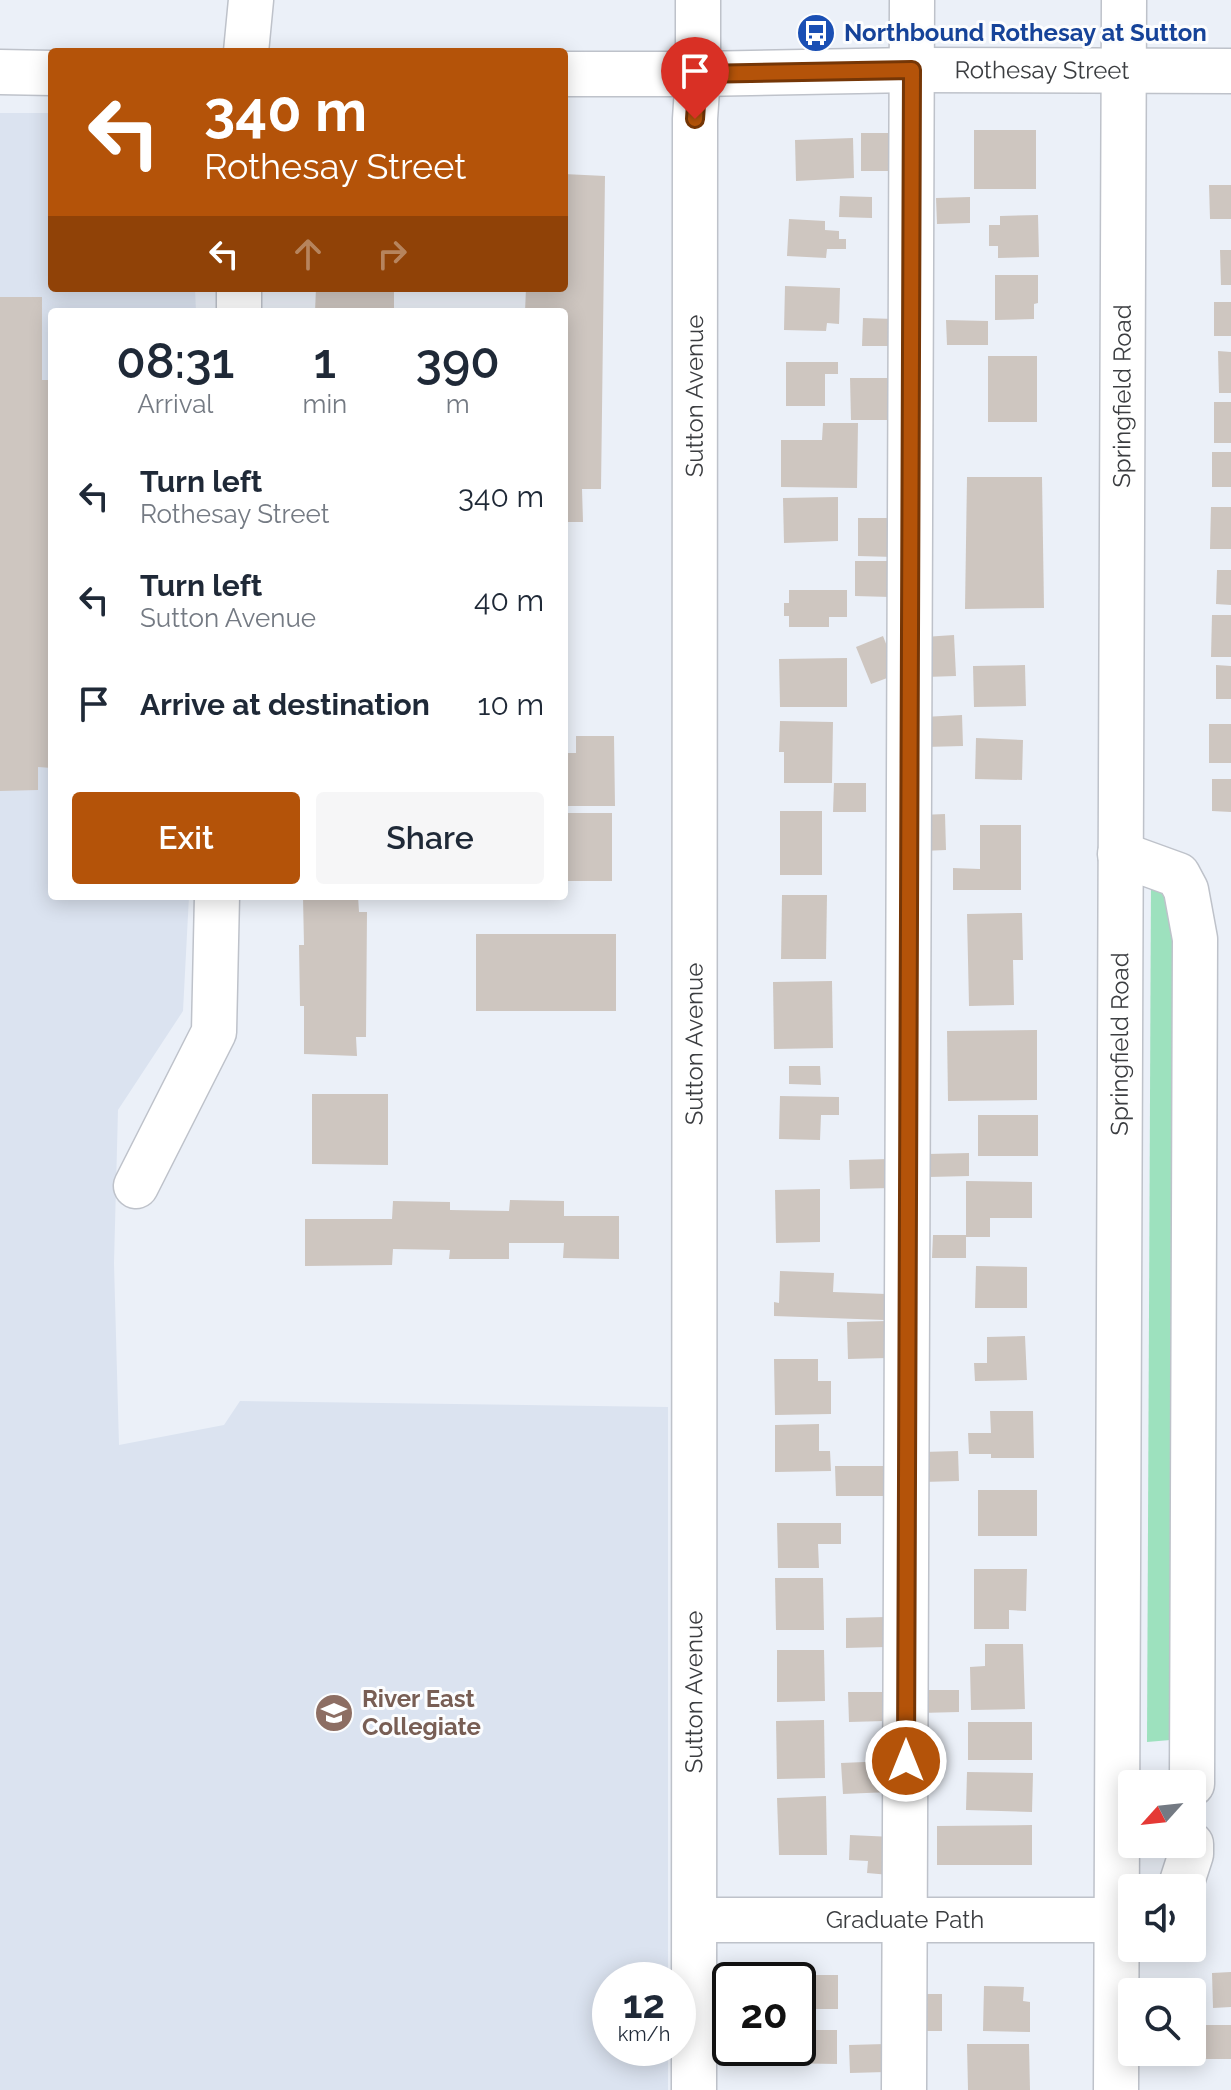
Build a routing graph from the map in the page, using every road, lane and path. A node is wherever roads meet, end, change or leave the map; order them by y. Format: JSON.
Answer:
{"nodes":[{"id":1,"x":251,"y":0,"type":"edge"},
{"id":2,"x":698,"y":0,"type":"edge"},
{"id":3,"x":912,"y":0,"type":"edge"},
{"id":4,"x":1124,"y":0,"type":"edge"},
{"id":5,"x":246,"y":48,"type":"edge"},
{"id":6,"x":912,"y":70,"type":"junction"},
{"id":7,"x":1123,"y":70,"type":"junction"},
{"id":8,"x":1231,"y":71,"type":"edge"},
{"id":9,"x":0,"y":72,"type":"edge"},
{"id":10,"x":48,"y":73,"type":"edge"},
{"id":11,"x":568,"y":74,"type":"edge"},
{"id":12,"x":698,"y":74,"type":"junction"},
{"id":13,"x":1120,"y":854,"type":"junction"},
{"id":14,"x":217,"y":900,"type":"edge"},
{"id":15,"x":136,"y":1186,"type":"dead end"},
{"id":16,"x":1192,"y":1770,"type":"edge"},
{"id":17,"x":1124,"y":1874,"type":"edge"},
{"id":18,"x":1118,"y":1918,"type":"edge"},
{"id":19,"x":695,"y":1920,"type":"junction"},
{"id":20,"x":905,"y":1920,"type":"junction"},
{"id":21,"x":1122,"y":1962,"type":"edge"},
{"id":22,"x":694,"y":2090,"type":"edge"},
{"id":23,"x":904,"y":2090,"type":"edge"},
{"id":24,"x":1116,"y":2090,"type":"edge"}],
"edges":[{"from":1,"to":5,"type":"street"},
{"from":2,"to":12,"type":"street","name":"Sutton Avenue"},
{"from":3,"to":6,"type":"street"},
{"from":4,"to":7,"type":"street","name":"Springfield Road"},
{"from":6,"to":7,"type":"street","name":"Rothesay Street"},
{"from":6,"to":12,"type":"street","name":"Rothesay Street"},
{"from":6,"to":20,"type":"street"},
{"from":7,"to":8,"type":"street","name":"Rothesay Street"},
{"from":7,"to":13,"type":"street","name":"Springfield Road"},
{"from":9,"to":10,"type":"street"},
{"from":11,"to":12,"type":"street","name":"Rothesay Street"},
{"from":12,"to":19,"type":"street","name":"Sutton Avenue"},
{"from":13,"to":16,"type":"street"},
{"from":13,"to":17,"type":"street","name":"Springfield Road"},
{"from":14,"to":15,"type":"street"},
{"from":18,"to":20,"type":"street","name":"Graduate Path"},
{"from":19,"to":20,"type":"street","name":"Graduate Path"},
{"from":19,"to":22,"type":"street","name":"Sutton Avenue"},
{"from":20,"to":23,"type":"street"},
{"from":21,"to":24,"type":"street","name":"Springfield Road"}]}
